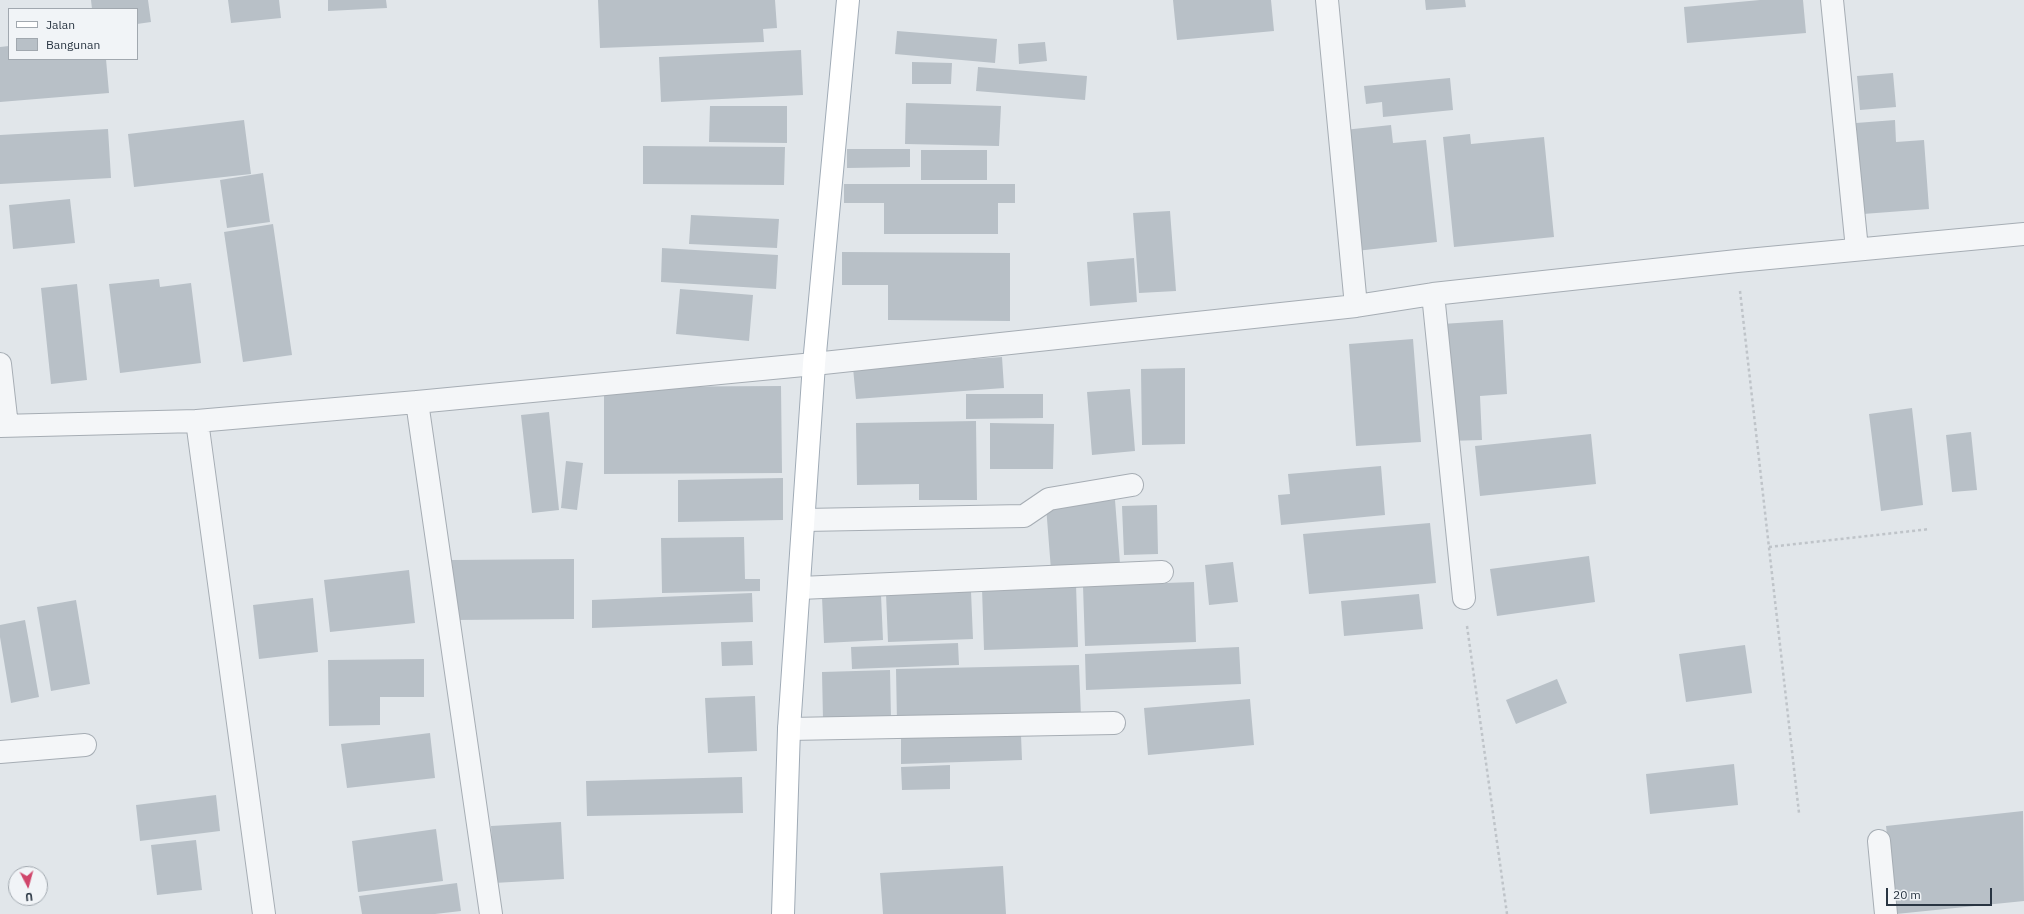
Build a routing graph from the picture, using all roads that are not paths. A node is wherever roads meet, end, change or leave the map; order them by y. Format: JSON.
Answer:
{"nodes":[{"id":1,"x":848,"y":0,"type":"edge"},
{"id":2,"x":1327,"y":0,"type":"edge"},
{"id":3,"x":1832,"y":0,"type":"edge"},
{"id":4,"x":2024,"y":234,"type":"edge"},
{"id":5,"x":1857,"y":249,"type":"junction"},
{"id":6,"x":1433,"y":294,"type":"junction"},
{"id":7,"x":1356,"y":306,"type":"junction"},
{"id":8,"x":0,"y":364,"type":"edge"},
{"id":9,"x":814,"y":364,"type":"junction"},
{"id":10,"x":417,"y":402,"type":"junction"},
{"id":11,"x":197,"y":421,"type":"junction"},
{"id":12,"x":4,"y":426,"type":"edge"},
{"id":13,"x":1132,"y":485,"type":"dead end"},
{"id":14,"x":804,"y":520,"type":"junction"},
{"id":15,"x":1162,"y":572,"type":"dead end"},
{"id":16,"x":800,"y":588,"type":"junction"},
{"id":17,"x":1464,"y":598,"type":"road end"},
{"id":18,"x":1114,"y":723,"type":"dead end"},
{"id":19,"x":789,"y":729,"type":"junction"},
{"id":20,"x":85,"y":746,"type":"dead end"},
{"id":21,"x":0,"y":752,"type":"edge"},
{"id":22,"x":1879,"y":841,"type":"dead end"},
{"id":23,"x":264,"y":914,"type":"edge"},
{"id":24,"x":491,"y":914,"type":"edge"},
{"id":25,"x":783,"y":914,"type":"edge"},
{"id":26,"x":1886,"y":914,"type":"edge"}],
"edges":[{"from":1,"to":9,"type":"main road"},
{"from":2,"to":7,"type":"street"},
{"from":3,"to":5,"type":"street"},
{"from":4,"to":5,"type":"street"},
{"from":5,"to":6,"type":"street"},
{"from":6,"to":7,"type":"street"},
{"from":6,"to":17,"type":"street"},
{"from":7,"to":9,"type":"street"},
{"from":8,"to":12,"type":"street"},
{"from":9,"to":10,"type":"street"},
{"from":9,"to":14,"type":"main road"},
{"from":10,"to":11,"type":"street"},
{"from":10,"to":24,"type":"street"},
{"from":11,"to":12,"type":"street"},
{"from":11,"to":23,"type":"street"},
{"from":13,"to":14,"type":"street"},
{"from":14,"to":16,"type":"main road"},
{"from":15,"to":16,"type":"street"},
{"from":16,"to":19,"type":"main road"},
{"from":18,"to":19,"type":"street"},
{"from":19,"to":25,"type":"main road"},
{"from":20,"to":21,"type":"street"},
{"from":22,"to":26,"type":"street"}]}
